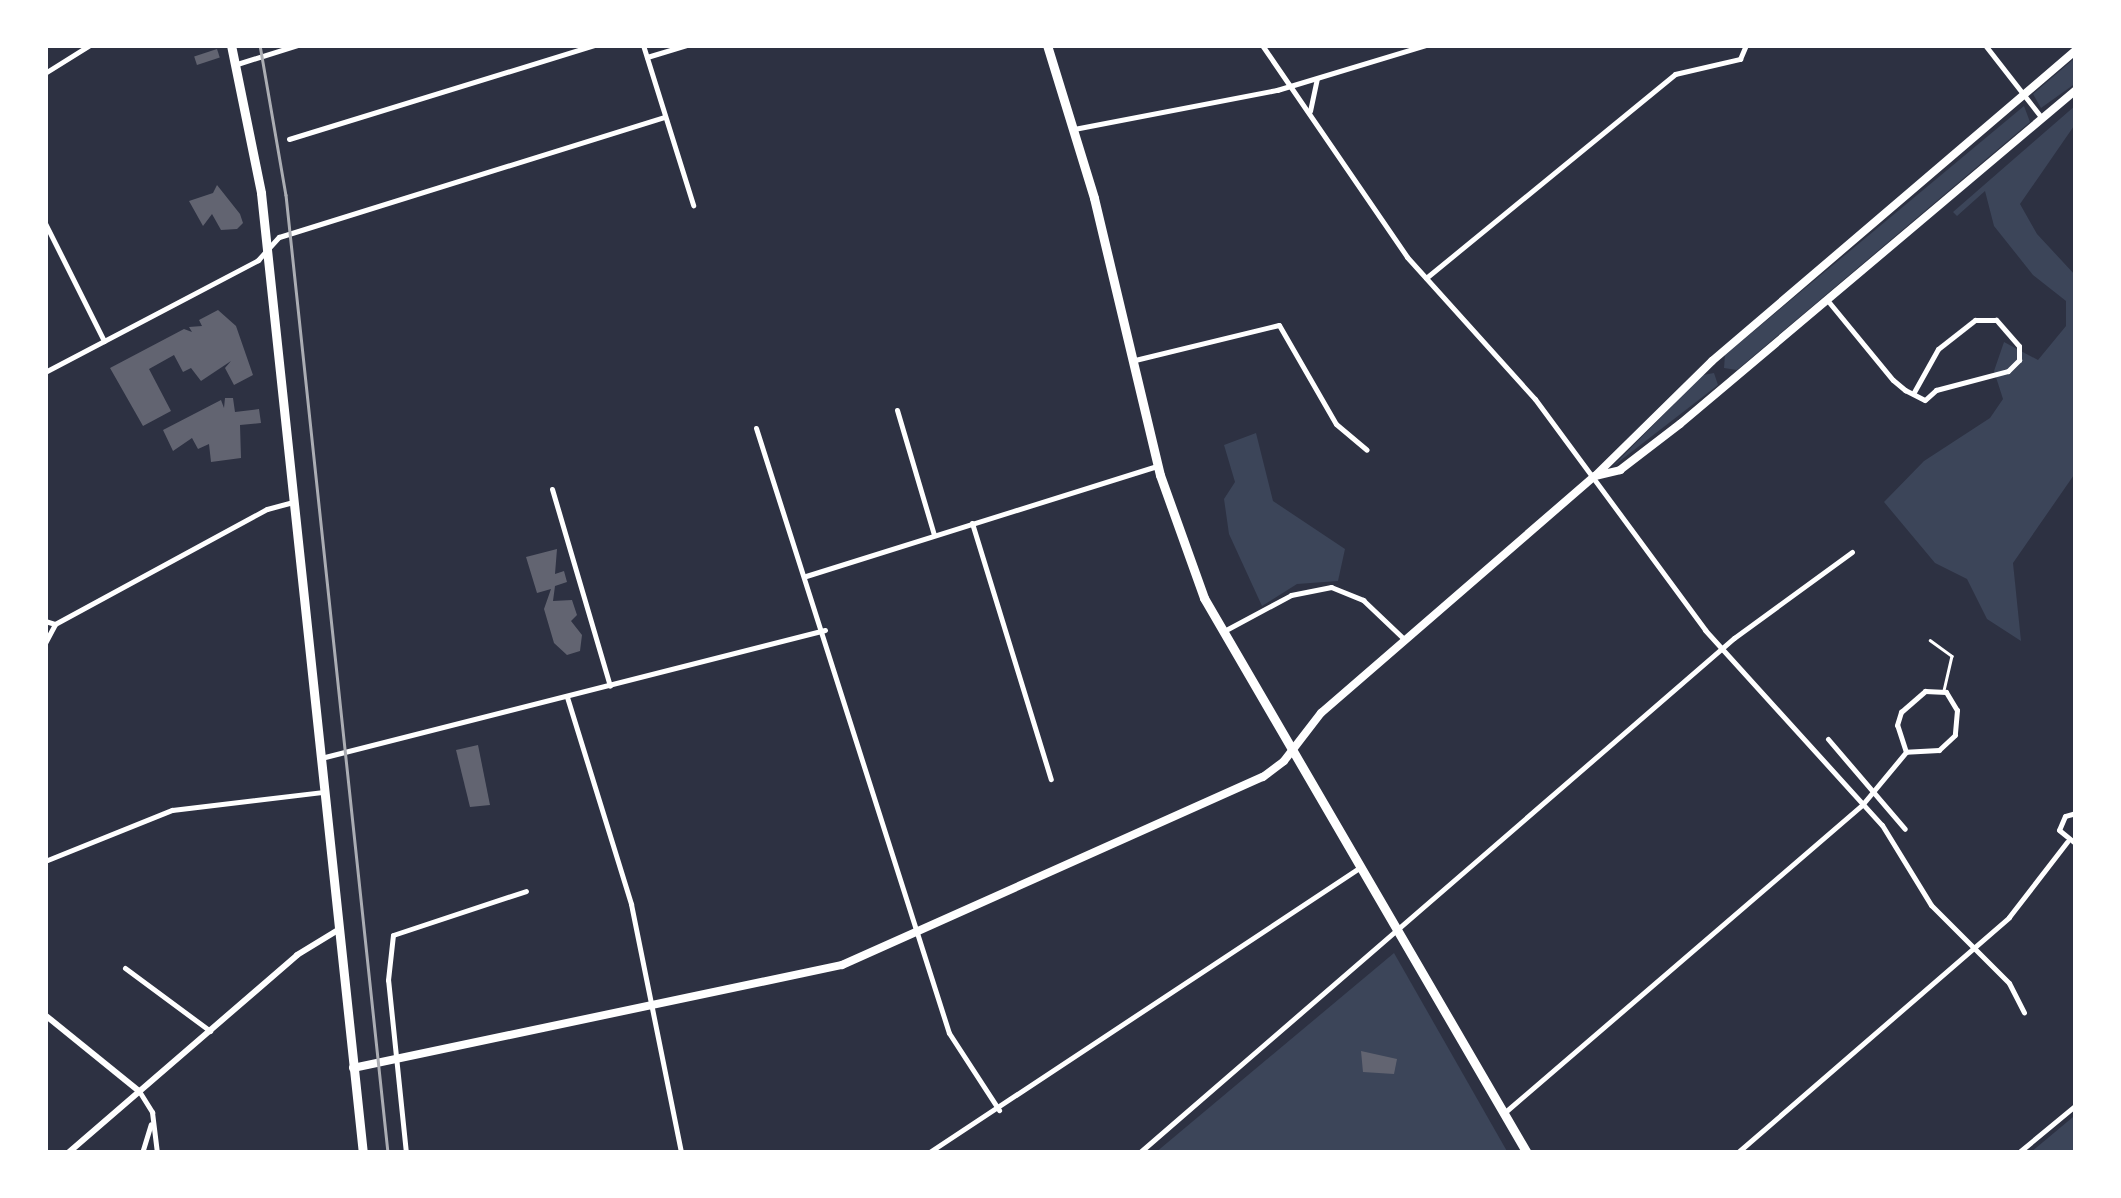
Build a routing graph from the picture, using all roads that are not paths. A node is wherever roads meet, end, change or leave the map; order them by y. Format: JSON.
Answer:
{"nodes":[{"id":1,"x":90,"y":45,"type":"edge"},
{"id":2,"x":231,"y":45,"type":"edge"},
{"id":3,"x":298,"y":45,"type":"edge"},
{"id":4,"x":595,"y":45,"type":"edge"},
{"id":5,"x":643,"y":45,"type":"edge"},
{"id":6,"x":686,"y":45,"type":"edge"},
{"id":7,"x":1048,"y":45,"type":"edge"},
{"id":8,"x":1262,"y":45,"type":"edge"},
{"id":9,"x":1426,"y":45,"type":"edge"},
{"id":10,"x":1984,"y":45,"type":"edge"},
{"id":11,"x":1746,"y":48,"type":"edge"},
{"id":12,"x":2076,"y":50,"type":"edge"},
{"id":13,"x":647,"y":57,"type":"junction"},
{"id":14,"x":237,"y":64,"type":"junction"},
{"id":15,"x":45,"y":73,"type":"edge"},
{"id":16,"x":1317,"y":80,"type":"junction"},
{"id":17,"x":1291,"y":86,"type":"junction"},
{"id":18,"x":2076,"y":90,"type":"edge"},
{"id":19,"x":2022,"y":96,"type":"junction"},
{"id":20,"x":1310,"y":114,"type":"junction"},
{"id":21,"x":666,"y":118,"type":"junction"},
{"id":22,"x":2042,"y":119,"type":"junction"},
{"id":23,"x":1074,"y":129,"type":"junction"},
{"id":24,"x":289,"y":139,"type":"dead end"},
{"id":25,"x":693,"y":205,"type":"dead end"},
{"id":26,"x":45,"y":223,"type":"edge"},
{"id":27,"x":267,"y":248,"type":"junction"},
{"id":28,"x":1426,"y":278,"type":"junction"},
{"id":29,"x":1828,"y":300,"type":"junction"},
{"id":30,"x":104,"y":341,"type":"junction"},
{"id":31,"x":1135,"y":360,"type":"junction"},
{"id":32,"x":45,"y":372,"type":"edge"},
{"id":33,"x":1913,"y":394,"type":"junction"},
{"id":34,"x":897,"y":410,"type":"dead end"},
{"id":35,"x":756,"y":428,"type":"dead end"},
{"id":36,"x":1367,"y":450,"type":"dead end"},
{"id":37,"x":1158,"y":465,"type":"junction"},
{"id":38,"x":1595,"y":476,"type":"junction"},
{"id":39,"x":552,"y":490,"type":"dead end"},
{"id":40,"x":294,"y":502,"type":"junction"},
{"id":41,"x":972,"y":523,"type":"junction"},
{"id":42,"x":934,"y":535,"type":"junction"},
{"id":43,"x":1852,"y":552,"type":"dead end"},
{"id":44,"x":806,"y":576,"type":"junction"},
{"id":45,"x":45,"y":621,"type":"edge"},
{"id":46,"x":55,"y":624,"type":"junction"},
{"id":47,"x":825,"y":630,"type":"junction"},
{"id":48,"x":1222,"y":632,"type":"junction"},
{"id":49,"x":1930,"y":640,"type":"dead end"},
{"id":50,"x":1405,"y":641,"type":"junction"},
{"id":51,"x":45,"y":643,"type":"edge"},
{"id":52,"x":1723,"y":651,"type":"junction"},
{"id":53,"x":610,"y":686,"type":"junction"},
{"id":54,"x":1943,"y":691,"type":"junction"},
{"id":55,"x":567,"y":697,"type":"junction"},
{"id":56,"x":1828,"y":739,"type":"dead end"},
{"id":57,"x":1290,"y":752,"type":"junction"},
{"id":58,"x":1906,"y":752,"type":"junction"},
{"id":59,"x":320,"y":758,"type":"junction"},
{"id":60,"x":1051,"y":779,"type":"dead end"},
{"id":61,"x":324,"y":792,"type":"junction"},
{"id":62,"x":1873,"y":792,"type":"junction"},
{"id":63,"x":1862,"y":805,"type":"junction"},
{"id":64,"x":2076,"y":813,"type":"edge"},
{"id":65,"x":1905,"y":829,"type":"dead end"},
{"id":66,"x":2067,"y":842,"type":"junction"},
{"id":67,"x":2076,"y":844,"type":"edge"},
{"id":68,"x":45,"y":861,"type":"edge"},
{"id":69,"x":1360,"y":868,"type":"junction"},
{"id":70,"x":526,"y":891,"type":"dead end"},
{"id":71,"x":338,"y":930,"type":"junction"},
{"id":72,"x":1397,"y":932,"type":"junction"},
{"id":73,"x":918,"y":933,"type":"junction"},
{"id":74,"x":1976,"y":946,"type":"junction"},
{"id":75,"x":125,"y":968,"type":"dead end"},
{"id":76,"x":654,"y":1007,"type":"junction"},
{"id":77,"x":2024,"y":1012,"type":"dead end"},
{"id":78,"x":45,"y":1015,"type":"edge"},
{"id":79,"x":210,"y":1031,"type":"junction"},
{"id":80,"x":396,"y":1064,"type":"junction"},
{"id":81,"x":353,"y":1068,"type":"junction"},
{"id":82,"x":140,"y":1091,"type":"junction"},
{"id":83,"x":2076,"y":1105,"type":"edge"},
{"id":84,"x":999,"y":1110,"type":"junction"},
{"id":85,"x":1504,"y":1113,"type":"junction"},
{"id":86,"x":153,"y":1121,"type":"junction"},
{"id":87,"x":68,"y":1153,"type":"edge"},
{"id":88,"x":142,"y":1153,"type":"edge"},
{"id":89,"x":158,"y":1153,"type":"edge"},
{"id":90,"x":362,"y":1153,"type":"edge"},
{"id":91,"x":406,"y":1153,"type":"edge"},
{"id":92,"x":681,"y":1153,"type":"edge"},
{"id":93,"x":928,"y":1153,"type":"edge"},
{"id":94,"x":1139,"y":1153,"type":"edge"},
{"id":95,"x":1527,"y":1153,"type":"edge"},
{"id":96,"x":1736,"y":1153,"type":"edge"},
{"id":97,"x":2018,"y":1153,"type":"edge"}],
"edges":[{"from":1,"to":15,"type":"street"},
{"from":2,"to":14,"type":"main road"},
{"from":3,"to":14,"type":"street"},
{"from":4,"to":24,"type":"street"},
{"from":5,"to":13,"type":"street"},
{"from":6,"to":13,"type":"street"},
{"from":7,"to":23,"type":"main road"},
{"from":8,"to":17,"type":"street"},
{"from":9,"to":16,"type":"street"},
{"from":10,"to":19,"type":"street"},
{"from":11,"to":28,"type":"street"},
{"from":12,"to":19,"type":"main road"},
{"from":13,"to":21,"type":"street"},
{"from":14,"to":27,"type":"main road"},
{"from":16,"to":17,"type":"street"},
{"from":16,"to":20,"type":"street"},
{"from":17,"to":20,"type":"street"},
{"from":17,"to":23,"type":"street"},
{"from":18,"to":22,"type":"main road"},
{"from":19,"to":22,"type":"street"},
{"from":19,"to":38,"type":"main road"},
{"from":20,"to":28,"type":"street"},
{"from":21,"to":25,"type":"street"},
{"from":21,"to":27,"type":"street"},
{"from":22,"to":29,"type":"main road"},
{"from":23,"to":31,"type":"main road"},
{"from":26,"to":30,"type":"street"},
{"from":27,"to":30,"type":"street"},
{"from":27,"to":40,"type":"main road"},
{"from":28,"to":38,"type":"street"},
{"from":29,"to":33,"type":"street"},
{"from":29,"to":38,"type":"main road"},
{"from":30,"to":32,"type":"street"},
{"from":31,"to":36,"type":"street"},
{"from":31,"to":37,"type":"main road"},
{"from":33,"to":33,"type":"street"},
{"from":34,"to":42,"type":"street"},
{"from":35,"to":44,"type":"street"},
{"from":37,"to":41,"type":"street"},
{"from":37,"to":48,"type":"main road"},
{"from":38,"to":50,"type":"main road"},
{"from":38,"to":52,"type":"street"},
{"from":39,"to":53,"type":"street"},
{"from":40,"to":46,"type":"street"},
{"from":40,"to":59,"type":"main road"},
{"from":41,"to":42,"type":"street"},
{"from":41,"to":60,"type":"street"},
{"from":42,"to":44,"type":"street"},
{"from":43,"to":52,"type":"street"},
{"from":44,"to":47,"type":"street"},
{"from":45,"to":46,"type":"street"},
{"from":46,"to":51,"type":"street"},
{"from":47,"to":53,"type":"street"},
{"from":47,"to":73,"type":"street"},
{"from":48,"to":50,"type":"street"},
{"from":48,"to":57,"type":"main road"},
{"from":49,"to":54,"type":"lane"},
{"from":50,"to":57,"type":"main road"},
{"from":52,"to":63,"type":"street"},
{"from":52,"to":72,"type":"street"},
{"from":53,"to":55,"type":"street"},
{"from":54,"to":58,"type":"street"},
{"from":54,"to":58,"type":"street"},
{"from":55,"to":59,"type":"street"},
{"from":55,"to":76,"type":"street"},
{"from":56,"to":62,"type":"street"},
{"from":57,"to":69,"type":"main road"},
{"from":57,"to":73,"type":"main road"},
{"from":58,"to":62,"type":"street"},
{"from":59,"to":61,"type":"main road"},
{"from":61,"to":68,"type":"street"},
{"from":61,"to":71,"type":"main road"},
{"from":62,"to":63,"type":"street"},
{"from":62,"to":65,"type":"street"},
{"from":63,"to":74,"type":"street"},
{"from":63,"to":85,"type":"street"},
{"from":64,"to":66,"type":"street"},
{"from":66,"to":67,"type":"street"},
{"from":66,"to":74,"type":"street"},
{"from":69,"to":72,"type":"main road"},
{"from":69,"to":84,"type":"street"},
{"from":70,"to":80,"type":"street"},
{"from":71,"to":79,"type":"street"},
{"from":71,"to":81,"type":"main road"},
{"from":72,"to":85,"type":"main road"},
{"from":72,"to":94,"type":"street"},
{"from":73,"to":76,"type":"main road"},
{"from":73,"to":84,"type":"street"},
{"from":74,"to":77,"type":"street"},
{"from":74,"to":96,"type":"street"},
{"from":75,"to":79,"type":"street"},
{"from":76,"to":80,"type":"main road"},
{"from":76,"to":92,"type":"street"},
{"from":78,"to":82,"type":"street"},
{"from":79,"to":82,"type":"street"},
{"from":80,"to":81,"type":"main road"},
{"from":80,"to":91,"type":"street"},
{"from":81,"to":90,"type":"main road"},
{"from":82,"to":86,"type":"street"},
{"from":82,"to":87,"type":"street"},
{"from":83,"to":97,"type":"street"},
{"from":84,"to":93,"type":"street"},
{"from":85,"to":95,"type":"main road"},
{"from":86,"to":88,"type":"street"},
{"from":86,"to":89,"type":"street"}]}
